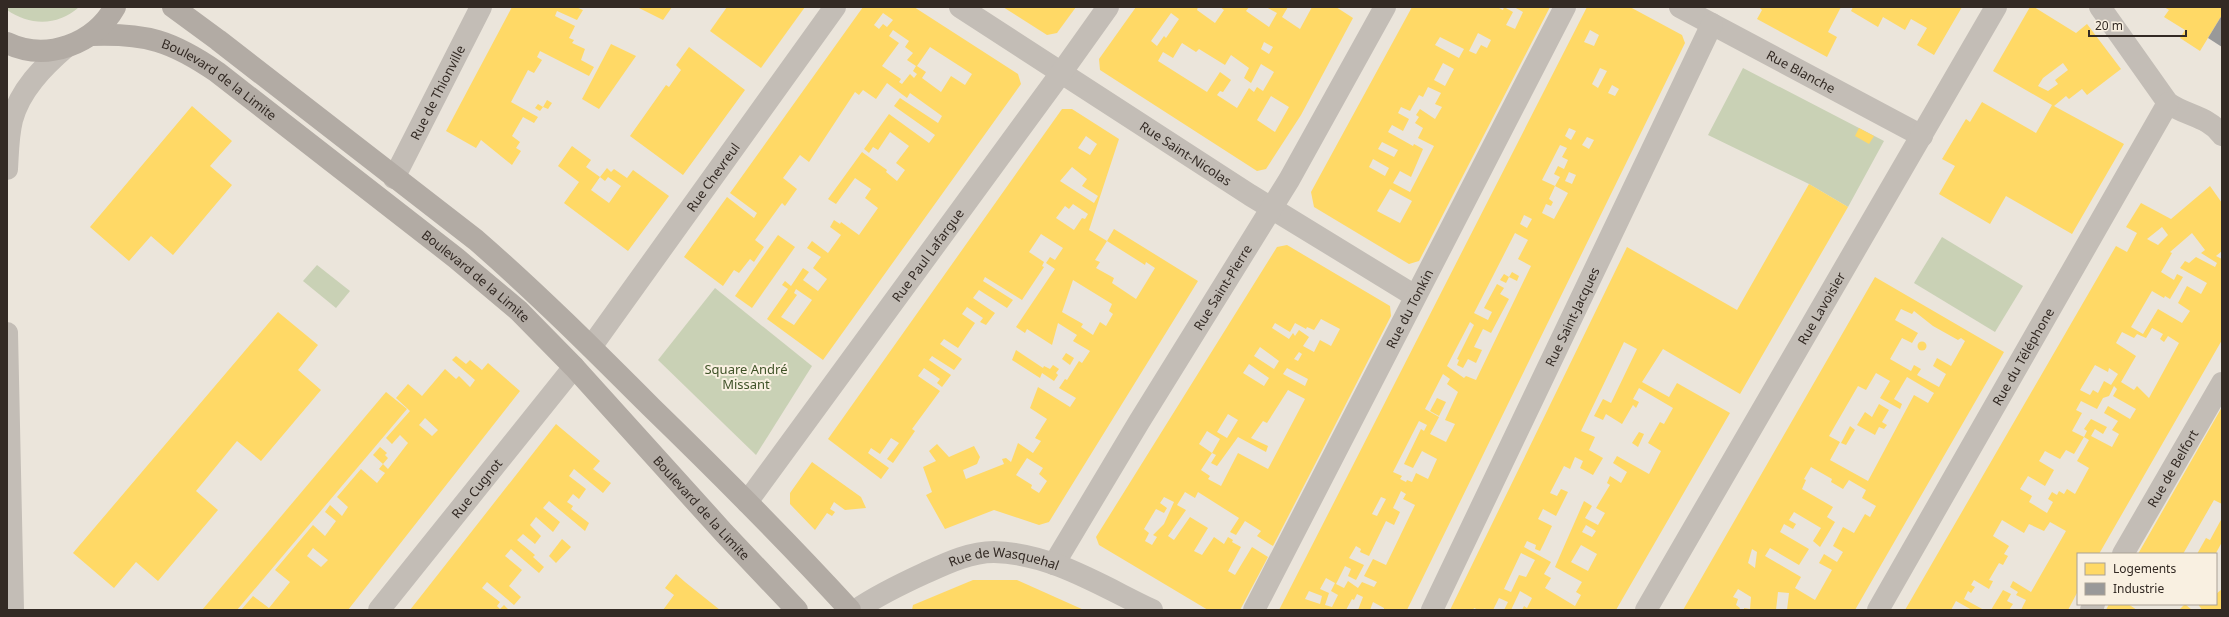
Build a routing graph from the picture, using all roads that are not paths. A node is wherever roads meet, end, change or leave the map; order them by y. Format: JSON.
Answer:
{"nodes":[{"id":1,"x":115,"y":7,"type":"edge"},
{"id":2,"x":172,"y":7,"type":"edge"},
{"id":3,"x":481,"y":7,"type":"edge"},
{"id":4,"x":835,"y":7,"type":"edge"},
{"id":5,"x":960,"y":7,"type":"edge"},
{"id":6,"x":1108,"y":7,"type":"edge"},
{"id":7,"x":1385,"y":7,"type":"edge"},
{"id":8,"x":1565,"y":7,"type":"edge"},
{"id":9,"x":1680,"y":7,"type":"edge"},
{"id":10,"x":1996,"y":7,"type":"edge"},
{"id":11,"x":2100,"y":7,"type":"edge"},
{"id":12,"x":1712,"y":24,"type":"junction"},
{"id":13,"x":91,"y":35,"type":"junction"},
{"id":14,"x":7,"y":43,"type":"edge"},
{"id":15,"x":66,"y":47,"type":"junction"},
{"id":16,"x":1061,"y":73,"type":"junction"},
{"id":17,"x":2168,"y":103,"type":"junction"},
{"id":18,"x":2220,"y":124,"type":"edge"},
{"id":19,"x":1922,"y":136,"type":"junction"},
{"id":20,"x":7,"y":169,"type":"edge"},
{"id":21,"x":394,"y":178,"type":"junction"},
{"id":22,"x":1272,"y":208,"type":"junction"},
{"id":23,"x":1415,"y":296,"type":"junction"},
{"id":24,"x":7,"y":333,"type":"edge"},
{"id":25,"x":591,"y":347,"type":"junction"},
{"id":26,"x":574,"y":367,"type":"junction"},
{"id":27,"x":2222,"y":382,"type":"edge"},
{"id":28,"x":747,"y":502,"type":"junction"},
{"id":29,"x":2124,"y":553,"type":"edge"},
{"id":30,"x":1054,"y":564,"type":"junction"},
{"id":31,"x":13,"y":610,"type":"edge"},
{"id":32,"x":379,"y":610,"type":"edge"},
{"id":33,"x":797,"y":610,"type":"edge"},
{"id":34,"x":850,"y":610,"type":"edge"},
{"id":35,"x":856,"y":610,"type":"edge"},
{"id":36,"x":1152,"y":610,"type":"edge"},
{"id":37,"x":1254,"y":610,"type":"edge"},
{"id":38,"x":1432,"y":610,"type":"edge"},
{"id":39,"x":1646,"y":610,"type":"edge"},
{"id":40,"x":1878,"y":610,"type":"edge"}],
"edges":[{"from":1,"to":13,"type":"main road"},
{"from":2,"to":21,"type":"main road","name":"Boulevard de la Limite"},
{"from":3,"to":21,"type":"street","name":"Rue de Thionville"},
{"from":4,"to":25,"type":"street","name":"Rue Chevreul"},
{"from":5,"to":16,"type":"street","name":"Rue Saint-Nicolas"},
{"from":6,"to":16,"type":"street","name":"Rue Paul Lafargue"},
{"from":7,"to":22,"type":"street","name":"Rue Saint-Pierre"},
{"from":8,"to":23,"type":"street","name":"Rue du Tonkin"},
{"from":9,"to":12,"type":"street","name":"Rue Blanche"},
{"from":10,"to":19,"type":"street","name":"Rue Lavoisier"},
{"from":11,"to":17,"type":"street"},
{"from":12,"to":19,"type":"street","name":"Rue Blanche"},
{"from":12,"to":38,"type":"street","name":"Rue Saint-Jacques"},
{"from":13,"to":15,"type":"main road"},
{"from":13,"to":26,"type":"main road","name":"Boulevard de la Limite"},
{"from":14,"to":15,"type":"main road"},
{"from":15,"to":20,"type":"street"},
{"from":16,"to":22,"type":"street","name":"Rue Saint-Nicolas"},
{"from":16,"to":28,"type":"street","name":"Rue Paul Lafargue"},
{"from":17,"to":18,"type":"street"},
{"from":17,"to":40,"type":"street","name":"Rue du Téléphone"},
{"from":19,"to":39,"type":"street","name":"Rue Lavoisier"},
{"from":21,"to":25,"type":"main road","name":"Boulevard de la Limite"},
{"from":22,"to":23,"type":"street","name":"Rue Saint-Nicolas"},
{"from":22,"to":30,"type":"street","name":"Rue Saint-Pierre"},
{"from":23,"to":37,"type":"street","name":"Rue du Tonkin"},
{"from":24,"to":31,"type":"street"},
{"from":25,"to":28,"type":"main road","name":"Boulevard de la Limite"},
{"from":26,"to":32,"type":"street","name":"Rue Cugnot"},
{"from":26,"to":33,"type":"main road","name":"Boulevard de la Limite"},
{"from":27,"to":29,"type":"street","name":"Rue de Belfort"},
{"from":28,"to":34,"type":"main road","name":"Boulevard de la Limite"},
{"from":30,"to":35,"type":"street","name":"Rue de Wasquehal"},
{"from":30,"to":36,"type":"street","name":"Rue de Wasquehal"}]}
